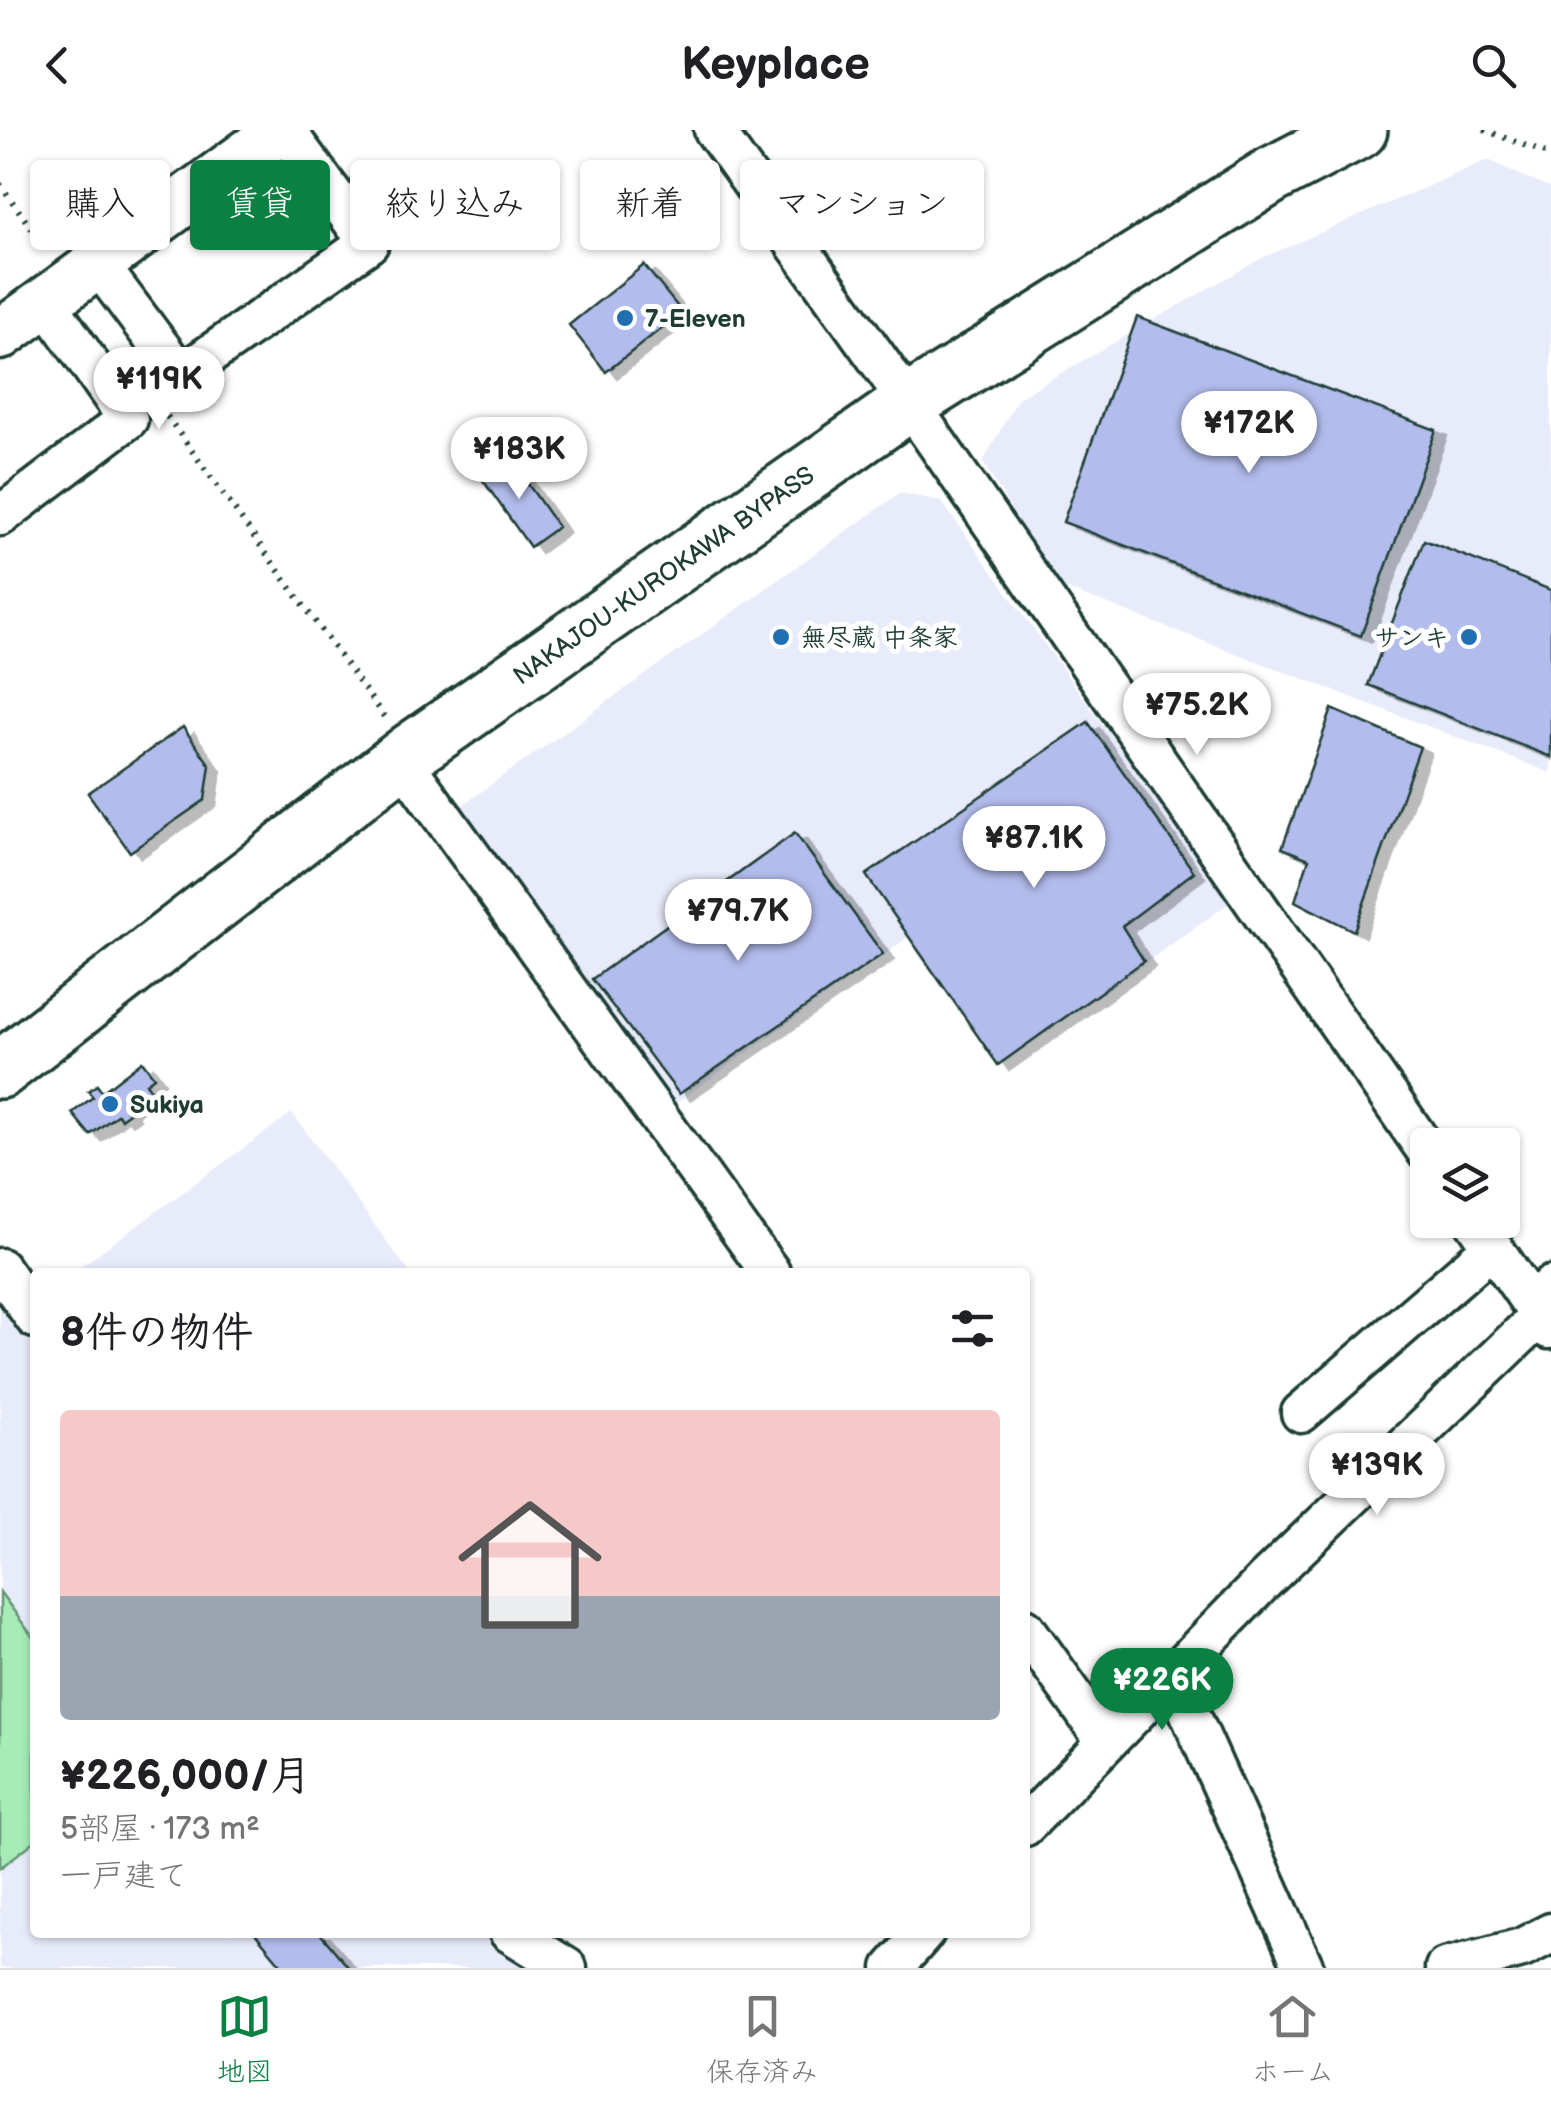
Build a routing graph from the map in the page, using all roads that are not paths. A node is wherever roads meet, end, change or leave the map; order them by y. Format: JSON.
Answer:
{"nodes":[{"id":1,"x":283,"y":130,"type":"edge"},
{"id":2,"x":714,"y":130,"type":"edge"},
{"id":3,"x":1358,"y":130,"type":"edge"},
{"id":4,"x":72,"y":283,"type":"junction"},
{"id":5,"x":0,"y":334,"type":"edge"},
{"id":6,"x":910,"y":403,"type":"junction"},
{"id":7,"x":0,"y":516,"type":"edge"},
{"id":8,"x":406,"y":756,"type":"junction"},
{"id":9,"x":0,"y":1070,"type":"edge"},
{"id":10,"x":1411,"y":1128,"type":"edge"},
{"id":11,"x":1479,"y":1238,"type":"edge"},
{"id":12,"x":1486,"y":1238,"type":"edge"},
{"id":13,"x":0,"y":1268,"type":"edge"},
{"id":14,"x":767,"y":1268,"type":"edge"},
{"id":15,"x":30,"y":1311,"type":"edge"},
{"id":16,"x":1547,"y":1311,"type":"edge"},
{"id":17,"x":1301,"y":1413,"type":"dead end"},
{"id":18,"x":1030,"y":1635,"type":"edge"},
{"id":19,"x":1172,"y":1676,"type":"junction"},
{"id":20,"x":1105,"y":1740,"type":"junction"},
{"id":21,"x":1030,"y":1821,"type":"edge"},
{"id":22,"x":1551,"y":1933,"type":"edge"},
{"id":23,"x":519,"y":1938,"type":"edge"},
{"id":24,"x":920,"y":1938,"type":"edge"},
{"id":25,"x":567,"y":1968,"type":"edge"},
{"id":26,"x":893,"y":1968,"type":"edge"},
{"id":27,"x":1304,"y":1968,"type":"edge"},
{"id":28,"x":1445,"y":1968,"type":"edge"}],
"edges":[{"from":1,"to":4,"type":"street"},
{"from":1,"to":4,"type":"street"},
{"from":2,"to":6,"type":"street"},
{"from":3,"to":6,"type":"highway","name":"NAKAJOU-KUROKAWA BYPASS"},
{"from":4,"to":5,"type":"street"},
{"from":4,"to":7,"type":"street"},
{"from":6,"to":8,"type":"highway","name":"NAKAJOU-KUROKAWA BYPASS"},
{"from":6,"to":10,"type":"street"},
{"from":8,"to":9,"type":"highway","name":"NAKAJOU-KUROKAWA BYPASS"},
{"from":8,"to":14,"type":"street"},
{"from":11,"to":17,"type":"street"},
{"from":12,"to":16,"type":"street"},
{"from":13,"to":15,"type":"street"},
{"from":16,"to":19,"type":"street"},
{"from":18,"to":20,"type":"street"},
{"from":19,"to":20,"type":"street"},
{"from":19,"to":27,"type":"street"},
{"from":20,"to":21,"type":"street"},
{"from":22,"to":28,"type":"street"},
{"from":23,"to":25,"type":"street"},
{"from":24,"to":26,"type":"street"}]}
